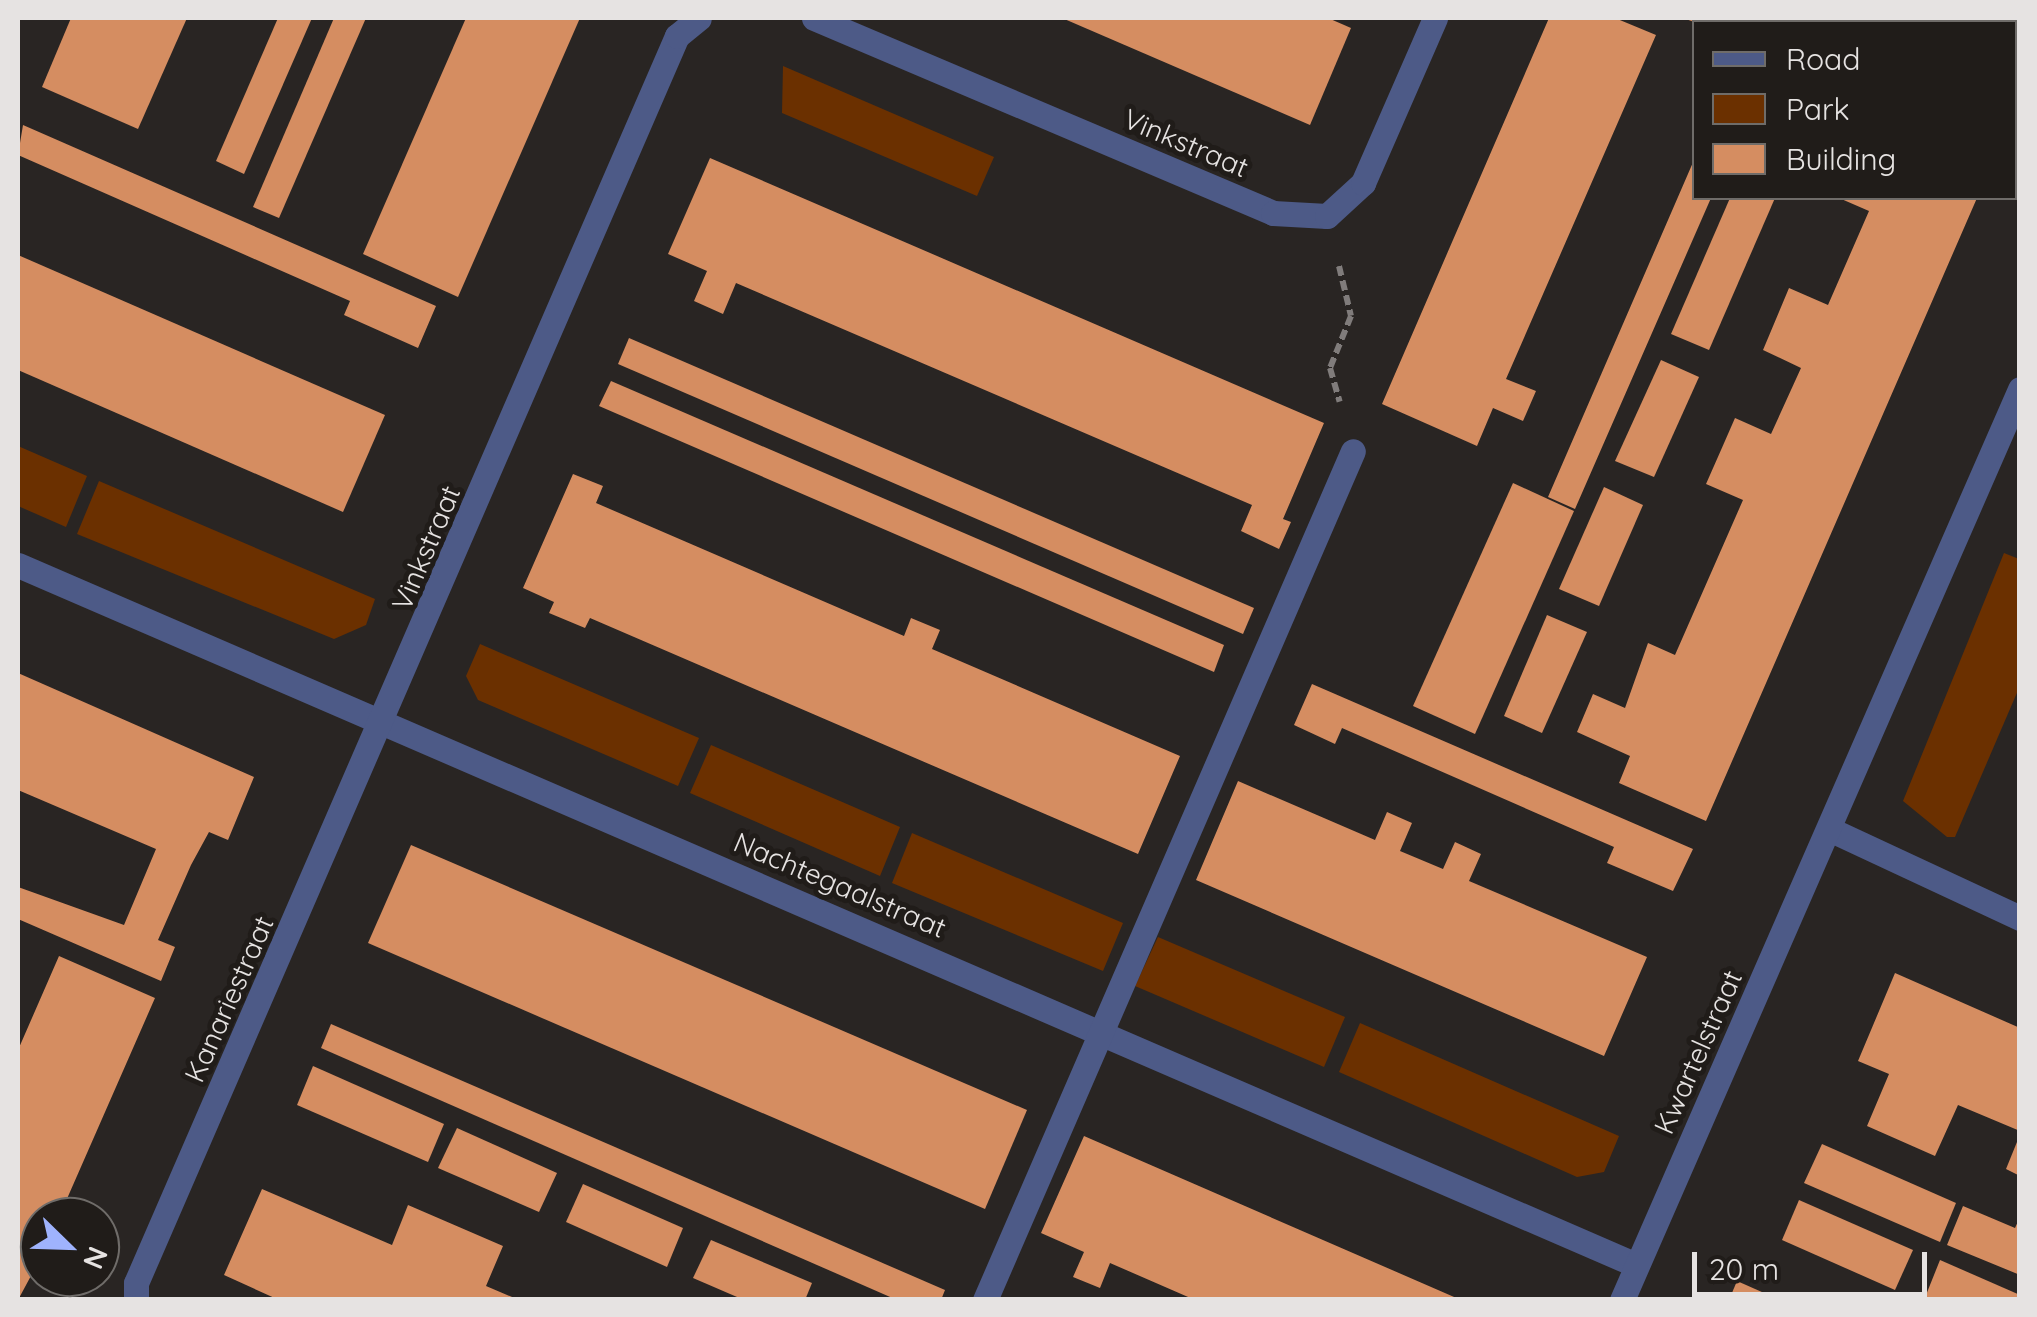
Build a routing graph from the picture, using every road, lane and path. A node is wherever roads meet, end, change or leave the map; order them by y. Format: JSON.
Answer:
{"nodes":[{"id":1,"x":699,"y":18,"type":"edge"},
{"id":2,"x":814,"y":18,"type":"edge"},
{"id":3,"x":1435,"y":18,"type":"edge"},
{"id":4,"x":1327,"y":216,"type":"junction"},
{"id":5,"x":2020,"y":388,"type":"edge"},
{"id":6,"x":1353,"y":451,"type":"joint"},
{"id":7,"x":18,"y":565,"type":"edge"},
{"id":8,"x":384,"y":723,"type":"junction"},
{"id":9,"x":1829,"y":829,"type":"junction"},
{"id":10,"x":2020,"y":918,"type":"edge"},
{"id":11,"x":1102,"y":1029,"type":"junction"},
{"id":12,"x":1636,"y":1266,"type":"junction"},
{"id":13,"x":136,"y":1300,"type":"edge"},
{"id":14,"x":985,"y":1300,"type":"edge"},
{"id":15,"x":1622,"y":1300,"type":"edge"}],
"edges":[{"from":1,"to":8,"type":"street","name":"Vinkstraat"},
{"from":2,"to":4,"type":"street","name":"Vinkstraat"},
{"from":3,"to":4,"type":"street"},
{"from":4,"to":6,"type":"path"},
{"from":5,"to":9,"type":"street","name":"Kwartelstraat"},
{"from":6,"to":11,"type":"street"},
{"from":7,"to":8,"type":"street","name":"Nachtegaalstraat"},
{"from":8,"to":11,"type":"street","name":"Nachtegaalstraat"},
{"from":8,"to":13,"type":"street","name":"Kanariestraat"},
{"from":9,"to":10,"type":"street"},
{"from":9,"to":12,"type":"street","name":"Kwartelstraat"},
{"from":11,"to":12,"type":"street","name":"Nachtegaalstraat"},
{"from":11,"to":14,"type":"street"},
{"from":12,"to":15,"type":"street","name":"Kwartelstraat"}]}
